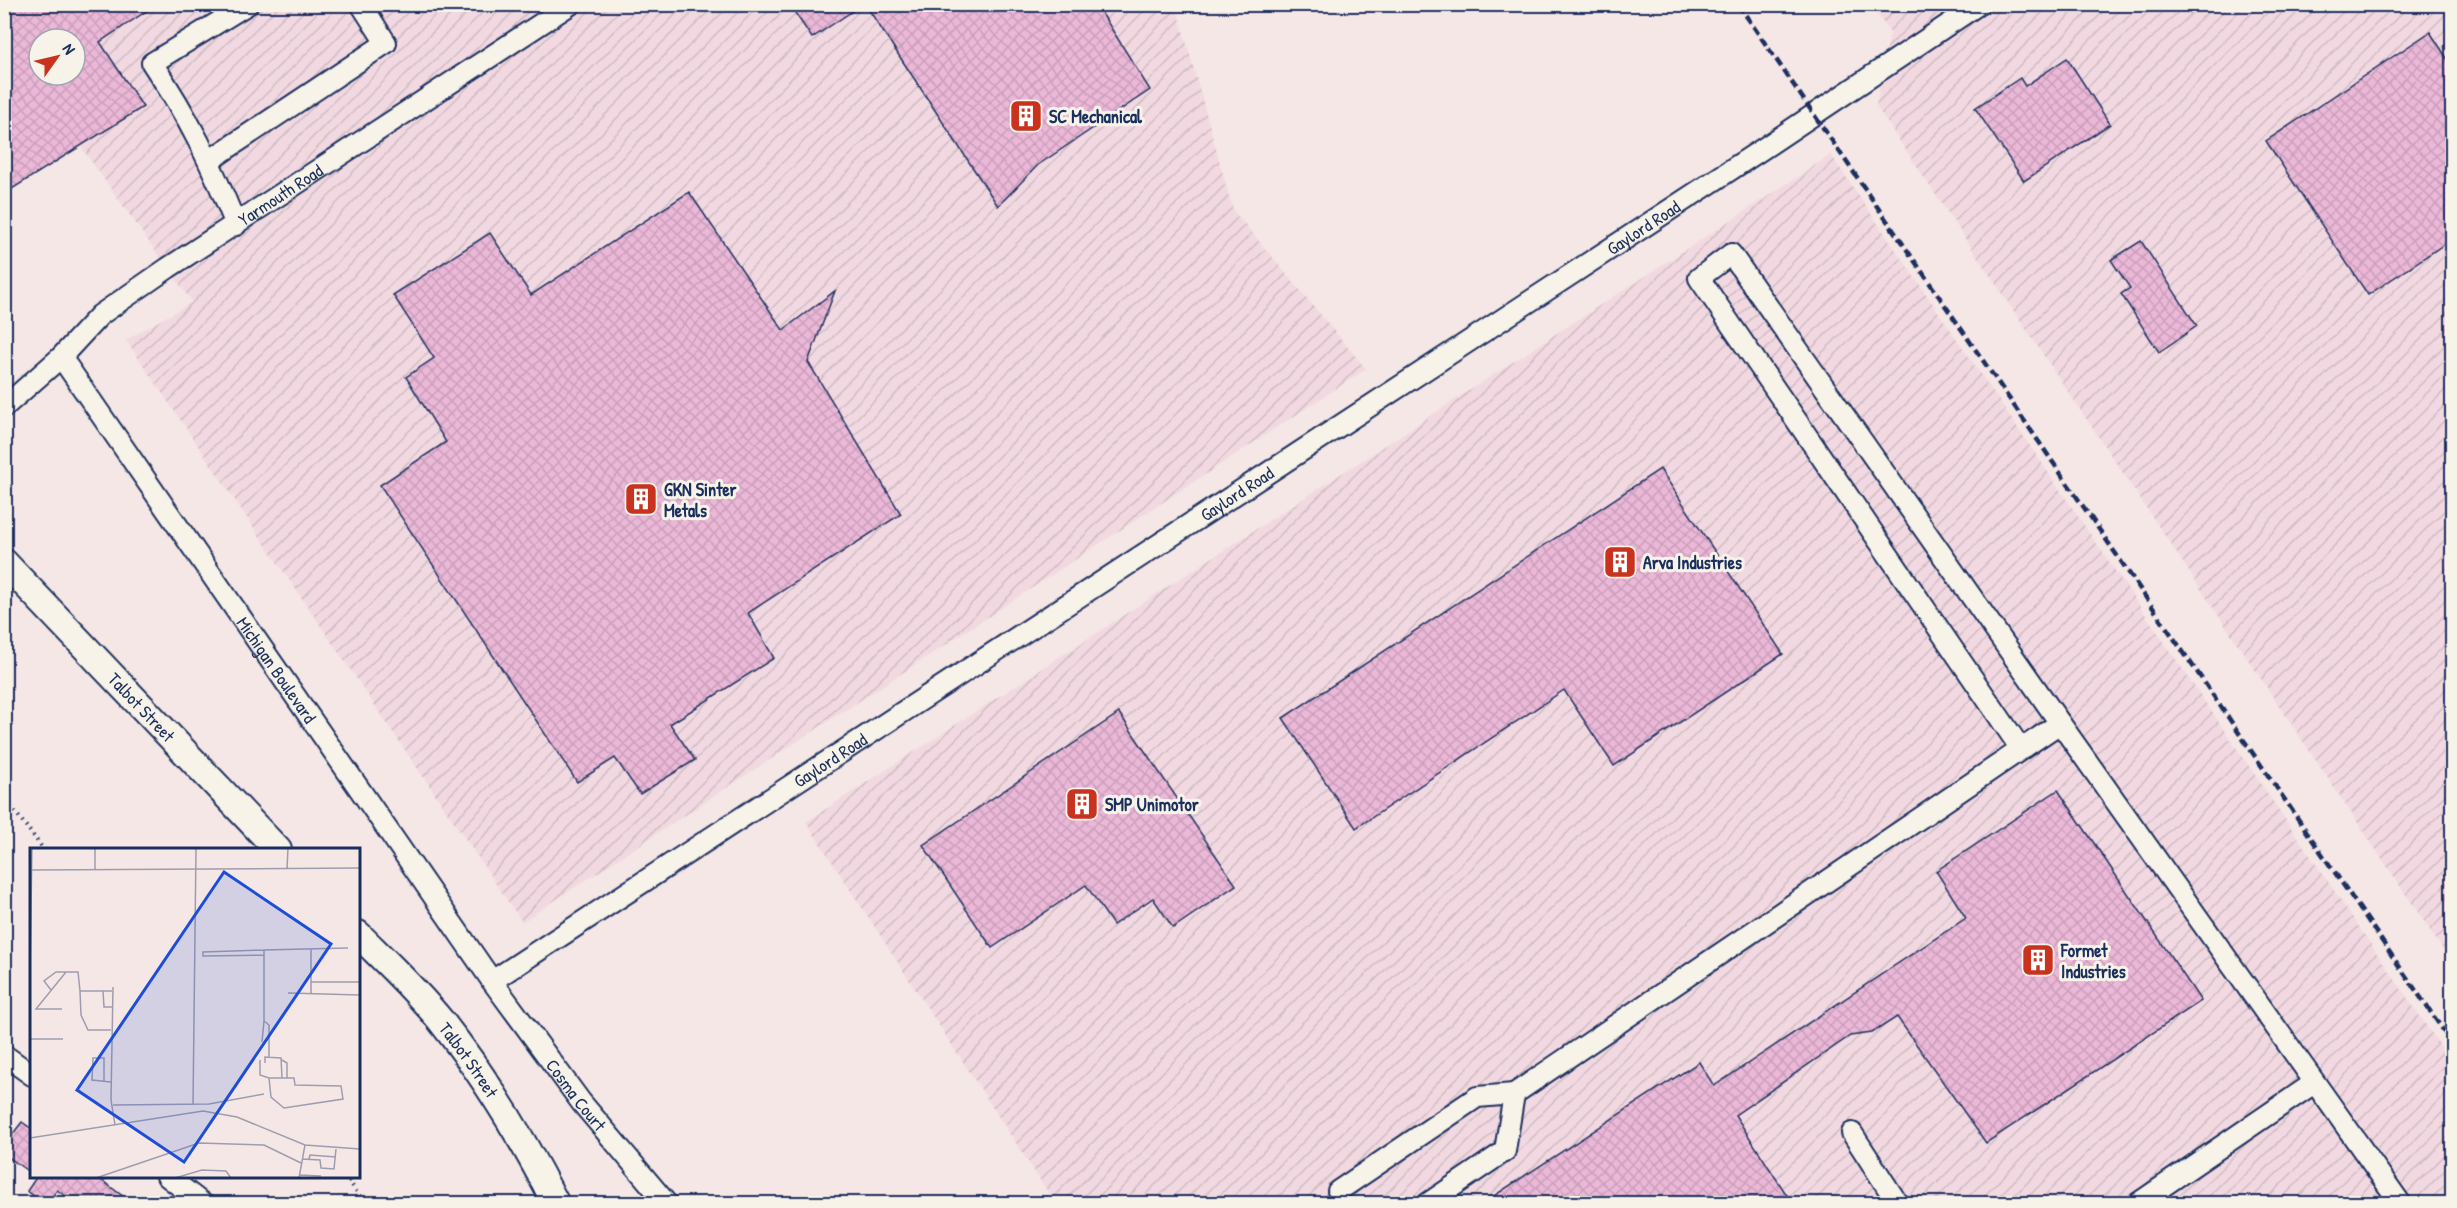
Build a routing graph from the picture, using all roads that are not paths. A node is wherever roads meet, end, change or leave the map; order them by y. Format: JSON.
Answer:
{"nodes":[{"id":1,"x":248,"y":4,"type":"edge"},
{"id":2,"x":361,"y":4,"type":"edge"},
{"id":3,"x":571,"y":4,"type":"edge"},
{"id":4,"x":1979,"y":4,"type":"edge"},
{"id":5,"x":210,"y":160,"type":"junction"},
{"id":6,"x":236,"y":225,"type":"junction"},
{"id":7,"x":61,"y":357,"type":"junction"},
{"id":8,"x":4,"y":407,"type":"edge"},
{"id":9,"x":4,"y":562,"type":"edge"},
{"id":10,"x":2060,"y":723,"type":"junction"},
{"id":11,"x":2021,"y":749,"type":"junction"},
{"id":12,"x":278,"y":848,"type":"edge"},
{"id":13,"x":360,"y":936,"type":"edge"},
{"id":14,"x":492,"y":981,"type":"junction"},
{"id":15,"x":4,"y":1054,"type":"edge"},
{"id":16,"x":30,"y":1074,"type":"edge"},
{"id":17,"x":2314,"y":1083,"type":"junction"},
{"id":18,"x":1514,"y":1094,"type":"junction"},
{"id":19,"x":1852,"y":1133,"type":"dead end"},
{"id":20,"x":170,"y":1178,"type":"edge"},
{"id":21,"x":1338,"y":1191,"type":"dead end"},
{"id":22,"x":203,"y":1203,"type":"edge"},
{"id":23,"x":556,"y":1203,"type":"edge"},
{"id":24,"x":668,"y":1203,"type":"edge"},
{"id":25,"x":1427,"y":1203,"type":"edge"},
{"id":26,"x":1898,"y":1203,"type":"edge"},
{"id":27,"x":2137,"y":1203,"type":"edge"},
{"id":28,"x":2401,"y":1203,"type":"edge"}],
"edges":[{"from":1,"to":5,"type":"street"},
{"from":2,"to":5,"type":"street"},
{"from":3,"to":6,"type":"street","name":"Yarmouth Road"},
{"from":4,"to":14,"type":"street","name":"Gaylord Road"},
{"from":5,"to":6,"type":"street"},
{"from":6,"to":7,"type":"street","name":"Yarmouth Road"},
{"from":7,"to":8,"type":"street","name":"Yarmouth Road"},
{"from":7,"to":14,"type":"street","name":"Michigan Boulevard"},
{"from":9,"to":12,"type":"main road","name":"Talbot Street"},
{"from":10,"to":11,"type":"street"},
{"from":10,"to":11,"type":"street"},
{"from":10,"to":17,"type":"street"},
{"from":11,"to":18,"type":"street"},
{"from":13,"to":23,"type":"main road","name":"Talbot Street"},
{"from":14,"to":24,"type":"street","name":"Cosma Court"},
{"from":15,"to":16,"type":"street"},
{"from":17,"to":27,"type":"street"},
{"from":17,"to":28,"type":"street"},
{"from":18,"to":21,"type":"street"},
{"from":18,"to":25,"type":"street"},
{"from":19,"to":26,"type":"street"},
{"from":20,"to":22,"type":"street"}]}
